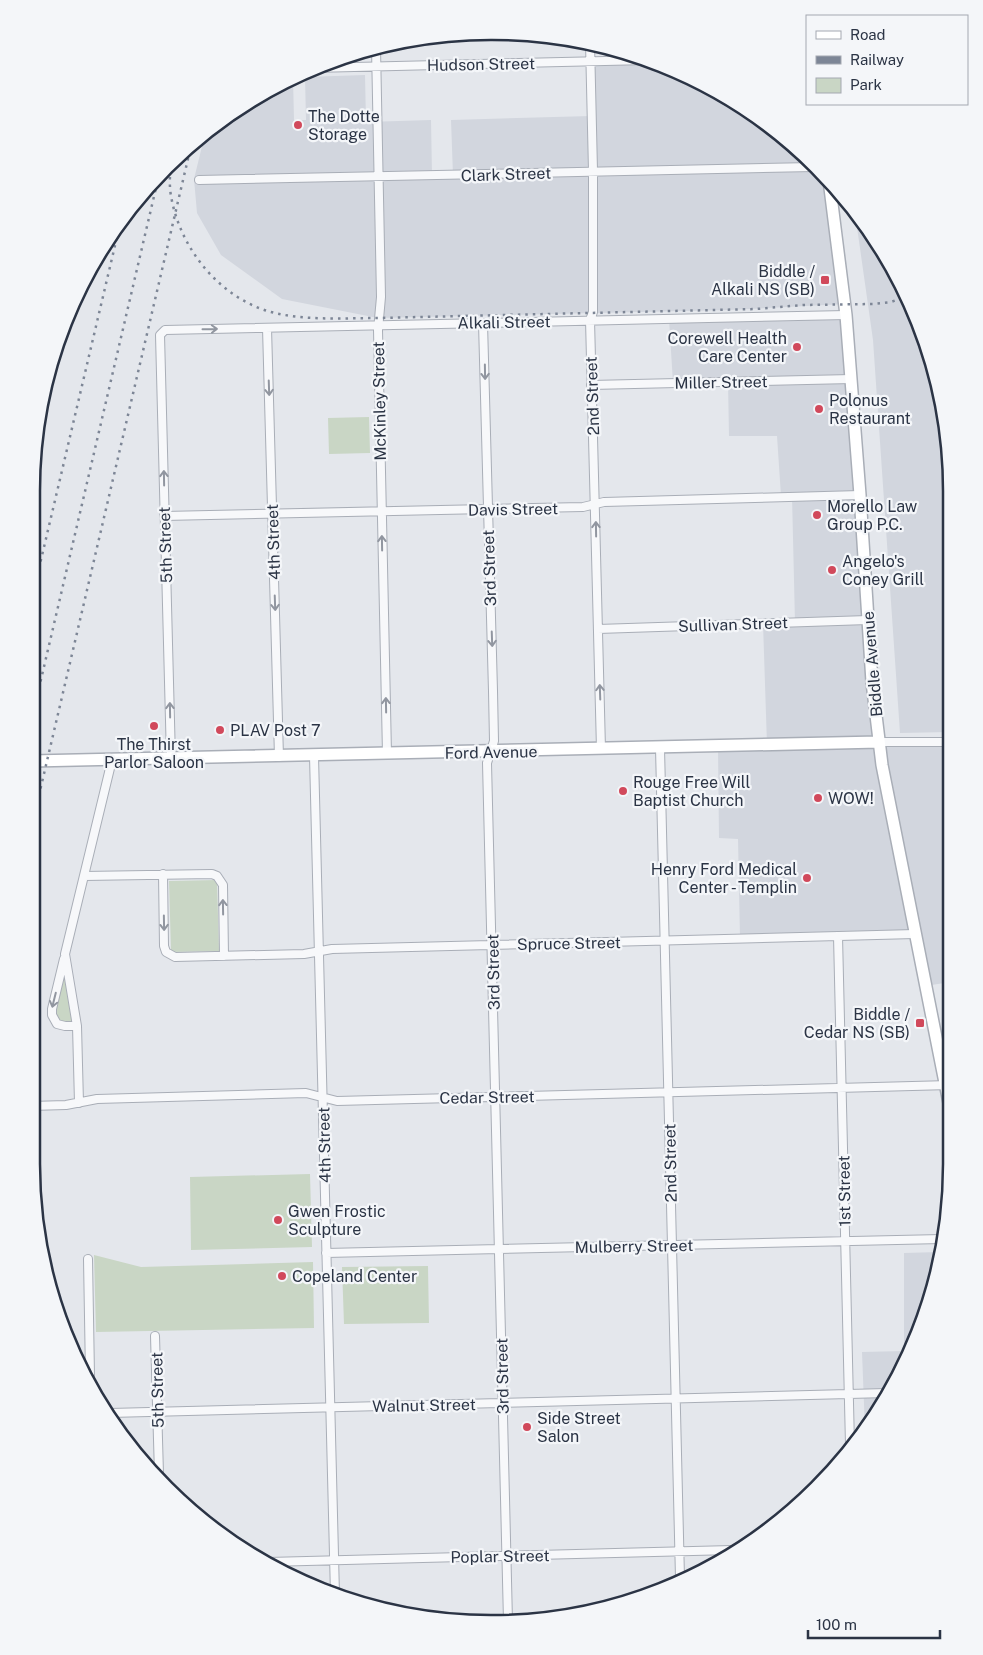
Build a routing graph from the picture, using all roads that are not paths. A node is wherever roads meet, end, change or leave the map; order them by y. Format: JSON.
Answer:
{"nodes":[{"id":1,"x":590,"y":51,"type":"edge"},
{"id":2,"x":376,"y":55,"type":"edge"},
{"id":3,"x":626,"y":61,"type":"edge"},
{"id":4,"x":590,"y":62,"type":"junction"},
{"id":5,"x":376,"y":67,"type":"junction"},
{"id":6,"x":336,"y":68,"type":"edge"},
{"id":7,"x":806,"y":167,"type":"edge"},
{"id":8,"x":593,"y":171,"type":"junction"},
{"id":9,"x":378,"y":177,"type":"junction"},
{"id":10,"x":199,"y":180,"type":"dead end"},
{"id":11,"x":831,"y":194,"type":"edge"},
{"id":12,"x":846,"y":315,"type":"junction"},
{"id":13,"x":590,"y":320,"type":"junction"},
{"id":14,"x":484,"y":323,"type":"junction"},
{"id":15,"x":378,"y":325,"type":"junction"},
{"id":16,"x":267,"y":328,"type":"junction"},
{"id":17,"x":162,"y":332,"type":"joint"},
{"id":18,"x":852,"y":380,"type":"junction"},
{"id":19,"x":591,"y":385,"type":"junction"},
{"id":20,"x":860,"y":495,"type":"junction"},
{"id":21,"x":596,"y":504,"type":"junction"},
{"id":22,"x":488,"y":509,"type":"junction"},
{"id":23,"x":381,"y":512,"type":"junction"},
{"id":24,"x":272,"y":514,"type":"junction"},
{"id":25,"x":164,"y":516,"type":"junction"},
{"id":26,"x":868,"y":620,"type":"junction"},
{"id":27,"x":598,"y":629,"type":"junction"},
{"id":28,"x":879,"y":742,"type":"junction"},
{"id":29,"x":943,"y":742,"type":"edge"},
{"id":30,"x":660,"y":748,"type":"junction"},
{"id":31,"x":601,"y":749,"type":"junction"},
{"id":32,"x":490,"y":752,"type":"junction"},
{"id":33,"x":387,"y":754,"type":"junction"},
{"id":34,"x":279,"y":756,"type":"junction"},
{"id":35,"x":314,"y":756,"type":"junction"},
{"id":36,"x":171,"y":759,"type":"junction"},
{"id":37,"x":112,"y":760,"type":"junction"},
{"id":38,"x":40,"y":761,"type":"edge"},
{"id":39,"x":163,"y":874,"type":"junction"},
{"id":40,"x":84,"y":876,"type":"junction"},
{"id":41,"x":915,"y":934,"type":"junction"},
{"id":42,"x":838,"y":936,"type":"junction"},
{"id":43,"x":665,"y":940,"type":"junction"},
{"id":44,"x":492,"y":944,"type":"junction"},
{"id":45,"x":319,"y":951,"type":"junction"},
{"id":46,"x":65,"y":954,"type":"junction"},
{"id":47,"x":224,"y":956,"type":"junction"},
{"id":48,"x":77,"y":1026,"type":"junction"},
{"id":49,"x":943,"y":1058,"type":"edge"},
{"id":50,"x":943,"y":1084,"type":"edge"},
{"id":51,"x":841,"y":1088,"type":"junction"},
{"id":52,"x":668,"y":1093,"type":"junction"},
{"id":53,"x":323,"y":1097,"type":"junction"},
{"id":54,"x":495,"y":1097,"type":"junction"},
{"id":55,"x":79,"y":1102,"type":"junction"},
{"id":56,"x":40,"y":1106,"type":"edge"},
{"id":57,"x":936,"y":1239,"type":"edge"},
{"id":58,"x":845,"y":1241,"type":"junction"},
{"id":59,"x":672,"y":1245,"type":"junction"},
{"id":60,"x":500,"y":1249,"type":"junction"},
{"id":61,"x":326,"y":1253,"type":"junction"},
{"id":62,"x":88,"y":1260,"type":"dead end"},
{"id":63,"x":155,"y":1336,"type":"dead end"},
{"id":64,"x":90,"y":1369,"type":"edge"},
{"id":65,"x":880,"y":1393,"type":"edge"},
{"id":66,"x":848,"y":1394,"type":"junction"},
{"id":67,"x":676,"y":1398,"type":"junction"},
{"id":68,"x":503,"y":1403,"type":"junction"},
{"id":69,"x":330,"y":1408,"type":"junction"},
{"id":70,"x":157,"y":1412,"type":"junction"},
{"id":71,"x":115,"y":1413,"type":"edge"},
{"id":72,"x":850,"y":1438,"type":"edge"},
{"id":73,"x":159,"y":1469,"type":"edge"},
{"id":74,"x":725,"y":1550,"type":"edge"},
{"id":75,"x":679,"y":1551,"type":"junction"},
{"id":76,"x":507,"y":1556,"type":"junction"},
{"id":77,"x":334,"y":1560,"type":"junction"},
{"id":78,"x":279,"y":1562,"type":"edge"},
{"id":79,"x":680,"y":1573,"type":"edge"},
{"id":80,"x":335,"y":1587,"type":"edge"},
{"id":81,"x":508,"y":1614,"type":"edge"}],
"edges":[{"from":1,"to":4,"type":"street","name":"2nd Street"},
{"from":2,"to":5,"type":"street","name":"McKinley Street"},
{"from":3,"to":4,"type":"street","name":"Hudson Street"},
{"from":4,"to":5,"type":"street","name":"Hudson Street"},
{"from":4,"to":8,"type":"street","name":"2nd Street"},
{"from":5,"to":6,"type":"street","name":"Hudson Street"},
{"from":5,"to":9,"type":"street","name":"McKinley Street"},
{"from":7,"to":8,"type":"street","name":"Clark Street"},
{"from":8,"to":9,"type":"street","name":"Clark Street"},
{"from":8,"to":13,"type":"street","name":"2nd Street"},
{"from":9,"to":10,"type":"street","name":"Clark Street"},
{"from":9,"to":15,"type":"street","name":"McKinley Street"},
{"from":11,"to":12,"type":"main road","name":"Biddle Avenue"},
{"from":12,"to":13,"type":"street","name":"Alkali Street"},
{"from":12,"to":18,"type":"main road","name":"Biddle Avenue"},
{"from":13,"to":14,"type":"street","name":"Alkali Street"},
{"from":13,"to":19,"type":"street","name":"2nd Street"},
{"from":14,"to":15,"type":"street","name":"Alkali Street"},
{"from":14,"to":22,"type":"street","name":"3rd Street","one_way":true},
{"from":15,"to":16,"type":"street","name":"Alkali Street"},
{"from":15,"to":23,"type":"street","name":"McKinley Street"},
{"from":17,"to":16,"type":"street","name":"Alkali Street","one_way":true},
{"from":16,"to":24,"type":"street","name":"4th Street","one_way":true},
{"from":25,"to":17,"type":"street","name":"5th Street","one_way":true},
{"from":18,"to":19,"type":"street","name":"Miller Street"},
{"from":18,"to":20,"type":"main road","name":"Biddle Avenue"},
{"from":19,"to":21,"type":"street","name":"2nd Street"},
{"from":20,"to":21,"type":"street","name":"Davis Street"},
{"from":20,"to":26,"type":"main road","name":"Biddle Avenue"},
{"from":21,"to":22,"type":"street","name":"Davis Street"},
{"from":27,"to":21,"type":"street","name":"2nd Street","one_way":true},
{"from":22,"to":23,"type":"street","name":"Davis Street"},
{"from":22,"to":32,"type":"street","name":"3rd Street","one_way":true},
{"from":23,"to":24,"type":"street","name":"Davis Street"},
{"from":33,"to":23,"type":"street","name":"McKinley Street","one_way":true},
{"from":24,"to":25,"type":"street","name":"Davis Street"},
{"from":24,"to":34,"type":"street","name":"4th Street","one_way":true},
{"from":36,"to":25,"type":"street","name":"5th Street","one_way":true},
{"from":26,"to":27,"type":"street","name":"Sullivan Street"},
{"from":26,"to":28,"type":"main road","name":"Biddle Avenue"},
{"from":31,"to":27,"type":"street","name":"2nd Street","one_way":true},
{"from":28,"to":29,"type":"street","name":"Ford Avenue"},
{"from":28,"to":30,"type":"main road","name":"Ford Avenue"},
{"from":28,"to":41,"type":"main road","name":"Biddle Avenue"},
{"from":30,"to":31,"type":"main road","name":"Ford Avenue"},
{"from":30,"to":43,"type":"street","name":"2nd Street"},
{"from":31,"to":32,"type":"main road","name":"Ford Avenue"},
{"from":32,"to":33,"type":"main road","name":"Ford Avenue"},
{"from":32,"to":44,"type":"street","name":"3rd Street"},
{"from":33,"to":35,"type":"main road","name":"Ford Avenue"},
{"from":34,"to":35,"type":"main road","name":"Ford Avenue"},
{"from":34,"to":36,"type":"main road","name":"Ford Avenue"},
{"from":35,"to":45,"type":"street","name":"4th Street"},
{"from":36,"to":37,"type":"main road","name":"Ford Avenue"},
{"from":37,"to":38,"type":"main road","name":"Ford Avenue"},
{"from":37,"to":40,"type":"street"},
{"from":39,"to":40,"type":"street"},
{"from":47,"to":39,"type":"street","one_way":true},
{"from":39,"to":47,"type":"street","name":"Spruce Street","one_way":true},
{"from":40,"to":46,"type":"street"},
{"from":41,"to":42,"type":"street","name":"Spruce Street"},
{"from":41,"to":49,"type":"main road","name":"Biddle Avenue"},
{"from":42,"to":43,"type":"street","name":"Spruce Street"},
{"from":42,"to":51,"type":"street","name":"1st Street"},
{"from":43,"to":44,"type":"street","name":"Spruce Street"},
{"from":43,"to":52,"type":"street","name":"2nd Street"},
{"from":44,"to":45,"type":"street","name":"Spruce Street"},
{"from":44,"to":54,"type":"street","name":"3rd Street"},
{"from":45,"to":47,"type":"street","name":"Spruce Street"},
{"from":45,"to":53,"type":"street","name":"4th Street"},
{"from":46,"to":48,"type":"street"},
{"from":46,"to":48,"type":"street","one_way":true},
{"from":48,"to":55,"type":"street"},
{"from":50,"to":51,"type":"street","name":"Cedar Street"},
{"from":51,"to":52,"type":"street","name":"Cedar Street"},
{"from":51,"to":58,"type":"street","name":"1st Street"},
{"from":52,"to":54,"type":"street","name":"Cedar Street"},
{"from":52,"to":59,"type":"street","name":"2nd Street"},
{"from":53,"to":54,"type":"street","name":"Cedar Street"},
{"from":53,"to":55,"type":"street","name":"Cedar Street"},
{"from":53,"to":61,"type":"street","name":"4th Street"},
{"from":54,"to":60,"type":"street","name":"3rd Street"},
{"from":55,"to":56,"type":"street","name":"Cedar Street"},
{"from":57,"to":58,"type":"street","name":"Mulberry Street"},
{"from":58,"to":59,"type":"street","name":"Mulberry Street"},
{"from":58,"to":66,"type":"street","name":"1st Street"},
{"from":59,"to":60,"type":"street","name":"Mulberry Street"},
{"from":59,"to":67,"type":"street","name":"2nd Street"},
{"from":60,"to":61,"type":"street","name":"Mulberry Street"},
{"from":60,"to":68,"type":"street","name":"3rd Street"},
{"from":61,"to":69,"type":"street","name":"4th Street"},
{"from":62,"to":64,"type":"street"},
{"from":63,"to":70,"type":"street","name":"5th Street"},
{"from":65,"to":66,"type":"street","name":"Walnut Street"},
{"from":66,"to":67,"type":"street","name":"Walnut Street"},
{"from":66,"to":72,"type":"street","name":"1st Street"},
{"from":67,"to":68,"type":"street","name":"Walnut Street"},
{"from":67,"to":75,"type":"street","name":"2nd Street"},
{"from":68,"to":69,"type":"street","name":"Walnut Street"},
{"from":68,"to":76,"type":"street","name":"3rd Street"},
{"from":69,"to":70,"type":"street","name":"Walnut Street"},
{"from":69,"to":77,"type":"street","name":"4th Street"},
{"from":70,"to":71,"type":"street","name":"Walnut Street"},
{"from":70,"to":73,"type":"street","name":"5th Street"},
{"from":74,"to":75,"type":"street","name":"Poplar Street"},
{"from":75,"to":76,"type":"street","name":"Poplar Street"},
{"from":75,"to":79,"type":"street","name":"2nd Street"},
{"from":76,"to":77,"type":"street","name":"Poplar Street"},
{"from":76,"to":81,"type":"street","name":"3rd Street"},
{"from":77,"to":78,"type":"street","name":"Poplar Street"},
{"from":77,"to":80,"type":"street","name":"4th Street"}]}
